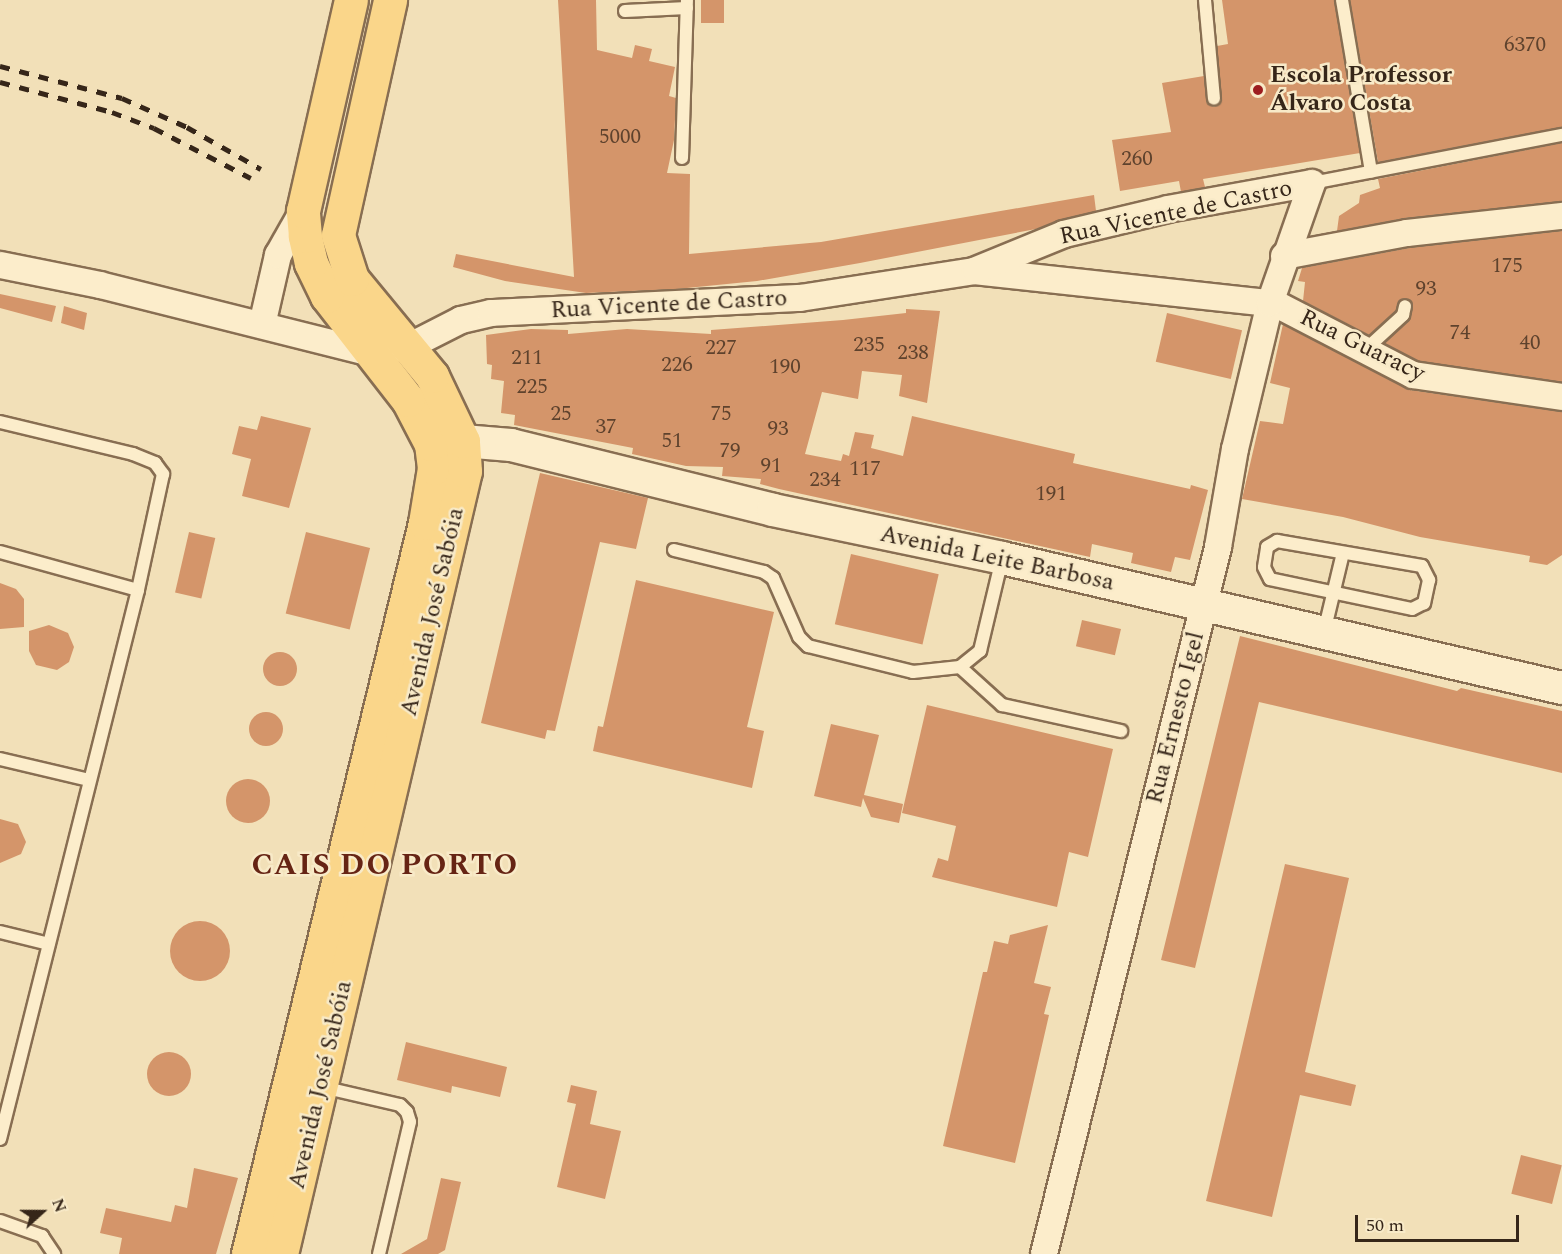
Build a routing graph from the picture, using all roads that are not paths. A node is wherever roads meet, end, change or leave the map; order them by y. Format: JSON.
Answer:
{"nodes":[{"id":1,"x":351,"y":0,"type":"edge"},
{"id":2,"x":390,"y":0,"type":"edge"},
{"id":3,"x":1205,"y":0,"type":"edge"},
{"id":4,"x":1342,"y":0,"type":"edge"},
{"id":5,"x":687,"y":4,"type":"edge"},
{"id":6,"x":625,"y":12,"type":"dead end"},
{"id":7,"x":1214,"y":99,"type":"dead end"},
{"id":8,"x":1562,"y":135,"type":"edge"},
{"id":9,"x":682,"y":158,"type":"dead end"},
{"id":10,"x":1371,"y":172,"type":"junction"},
{"id":11,"x":1312,"y":183,"type":"junction"},
{"id":12,"x":303,"y":211,"type":"junction"},
{"id":13,"x":1562,"y":216,"type":"edge"},
{"id":14,"x":1284,"y":256,"type":"junction"},
{"id":15,"x":0,"y":265,"type":"edge"},
{"id":16,"x":974,"y":271,"type":"junction"},
{"id":17,"x":1270,"y":303,"type":"junction"},
{"id":18,"x":1405,"y":306,"type":"dead end"},
{"id":19,"x":262,"y":325,"type":"junction"},
{"id":20,"x":410,"y":346,"type":"junction"},
{"id":21,"x":1365,"y":350,"type":"junction"},
{"id":22,"x":370,"y":353,"type":"junction"},
{"id":23,"x":1562,"y":397,"type":"edge"},
{"id":24,"x":0,"y":422,"type":"edge"},
{"id":25,"x":447,"y":442,"type":"junction"},
{"id":26,"x":674,"y":550,"type":"dead end"},
{"id":27,"x":0,"y":552,"type":"edge"},
{"id":28,"x":1343,"y":553,"type":"junction"},
{"id":29,"x":1002,"y":558,"type":"junction"},
{"id":30,"x":138,"y":590,"type":"junction"},
{"id":31,"x":1335,"y":592,"type":"junction"},
{"id":32,"x":1204,"y":605,"type":"junction"},
{"id":33,"x":1324,"y":634,"type":"junction"},
{"id":34,"x":960,"y":667,"type":"junction"},
{"id":35,"x":1562,"y":688,"type":"edge"},
{"id":36,"x":1121,"y":731,"type":"dead end"},
{"id":37,"x":0,"y":759,"type":"edge"},
{"id":38,"x":89,"y":780,"type":"junction"},
{"id":39,"x":0,"y":932,"type":"edge"},
{"id":40,"x":50,"y":944,"type":"junction"},
{"id":41,"x":321,"y":1087,"type":"junction"},
{"id":42,"x":0,"y":1139,"type":"edge"},
{"id":43,"x":0,"y":1221,"type":"edge"},
{"id":44,"x":54,"y":1254,"type":"edge"},
{"id":45,"x":248,"y":1254,"type":"edge"},
{"id":46,"x":281,"y":1254,"type":"edge"},
{"id":47,"x":380,"y":1254,"type":"edge"},
{"id":48,"x":1044,"y":1254,"type":"edge"}],
"edges":[{"from":1,"to":12,"type":"main road","name":"Avenida José Sabóia"},
{"from":2,"to":20,"type":"main road","name":"Avenida José Sabóia"},
{"from":3,"to":7,"type":"lane"},
{"from":4,"to":10,"type":"lane"},
{"from":5,"to":6,"type":"lane"},
{"from":5,"to":9,"type":"lane"},
{"from":8,"to":10,"type":"lane"},
{"from":10,"to":11,"type":"lane"},
{"from":11,"to":14,"type":"street","name":"Rua Ernesto Igel"},
{"from":11,"to":16,"type":"street","name":"Rua Vicente de Castro"},
{"from":12,"to":19,"type":"street"},
{"from":12,"to":22,"type":"main road","name":"Avenida José Sabóia"},
{"from":13,"to":14,"type":"street"},
{"from":14,"to":17,"type":"street","name":"Rua Ernesto Igel"},
{"from":15,"to":19,"type":"street"},
{"from":16,"to":17,"type":"street","name":"Rua Vicente de Castro"},
{"from":16,"to":20,"type":"street","name":"Rua Vicente de Castro"},
{"from":17,"to":21,"type":"street","name":"Rua Guaracy"},
{"from":17,"to":32,"type":"street","name":"Rua Ernesto Igel"},
{"from":18,"to":21,"type":"lane"},
{"from":19,"to":22,"type":"street"},
{"from":20,"to":22,"type":"street","name":"Rua Vicente de Castro"},
{"from":20,"to":25,"type":"main road","name":"Avenida José Sabóia"},
{"from":21,"to":23,"type":"street","name":"Rua Guaracy"},
{"from":22,"to":25,"type":"main road","name":"Avenida José Sabóia"},
{"from":24,"to":30,"type":"lane"},
{"from":25,"to":29,"type":"street","name":"Avenida Leite Barbosa"},
{"from":25,"to":41,"type":"main road","name":"Avenida José Sabóia"},
{"from":25,"to":45,"type":"main road","name":"Avenida José Sabóia"},
{"from":26,"to":34,"type":"lane"},
{"from":27,"to":30,"type":"lane"},
{"from":28,"to":31,"type":"lane"},
{"from":28,"to":31,"type":"lane"},
{"from":28,"to":31,"type":"lane"},
{"from":29,"to":32,"type":"street","name":"Avenida Leite Barbosa"},
{"from":29,"to":34,"type":"lane"},
{"from":30,"to":38,"type":"lane"},
{"from":31,"to":33,"type":"lane"},
{"from":32,"to":33,"type":"street","name":"Avenida Leite Barbosa"},
{"from":32,"to":48,"type":"street","name":"Rua Ernesto Igel"},
{"from":33,"to":35,"type":"street","name":"Avenida Leite Barbosa"},
{"from":34,"to":36,"type":"lane"},
{"from":37,"to":38,"type":"lane"},
{"from":38,"to":40,"type":"lane"},
{"from":39,"to":40,"type":"lane"},
{"from":40,"to":42,"type":"lane"},
{"from":41,"to":46,"type":"main road","name":"Avenida José Sabóia"},
{"from":41,"to":47,"type":"lane"},
{"from":43,"to":44,"type":"lane"}]}
